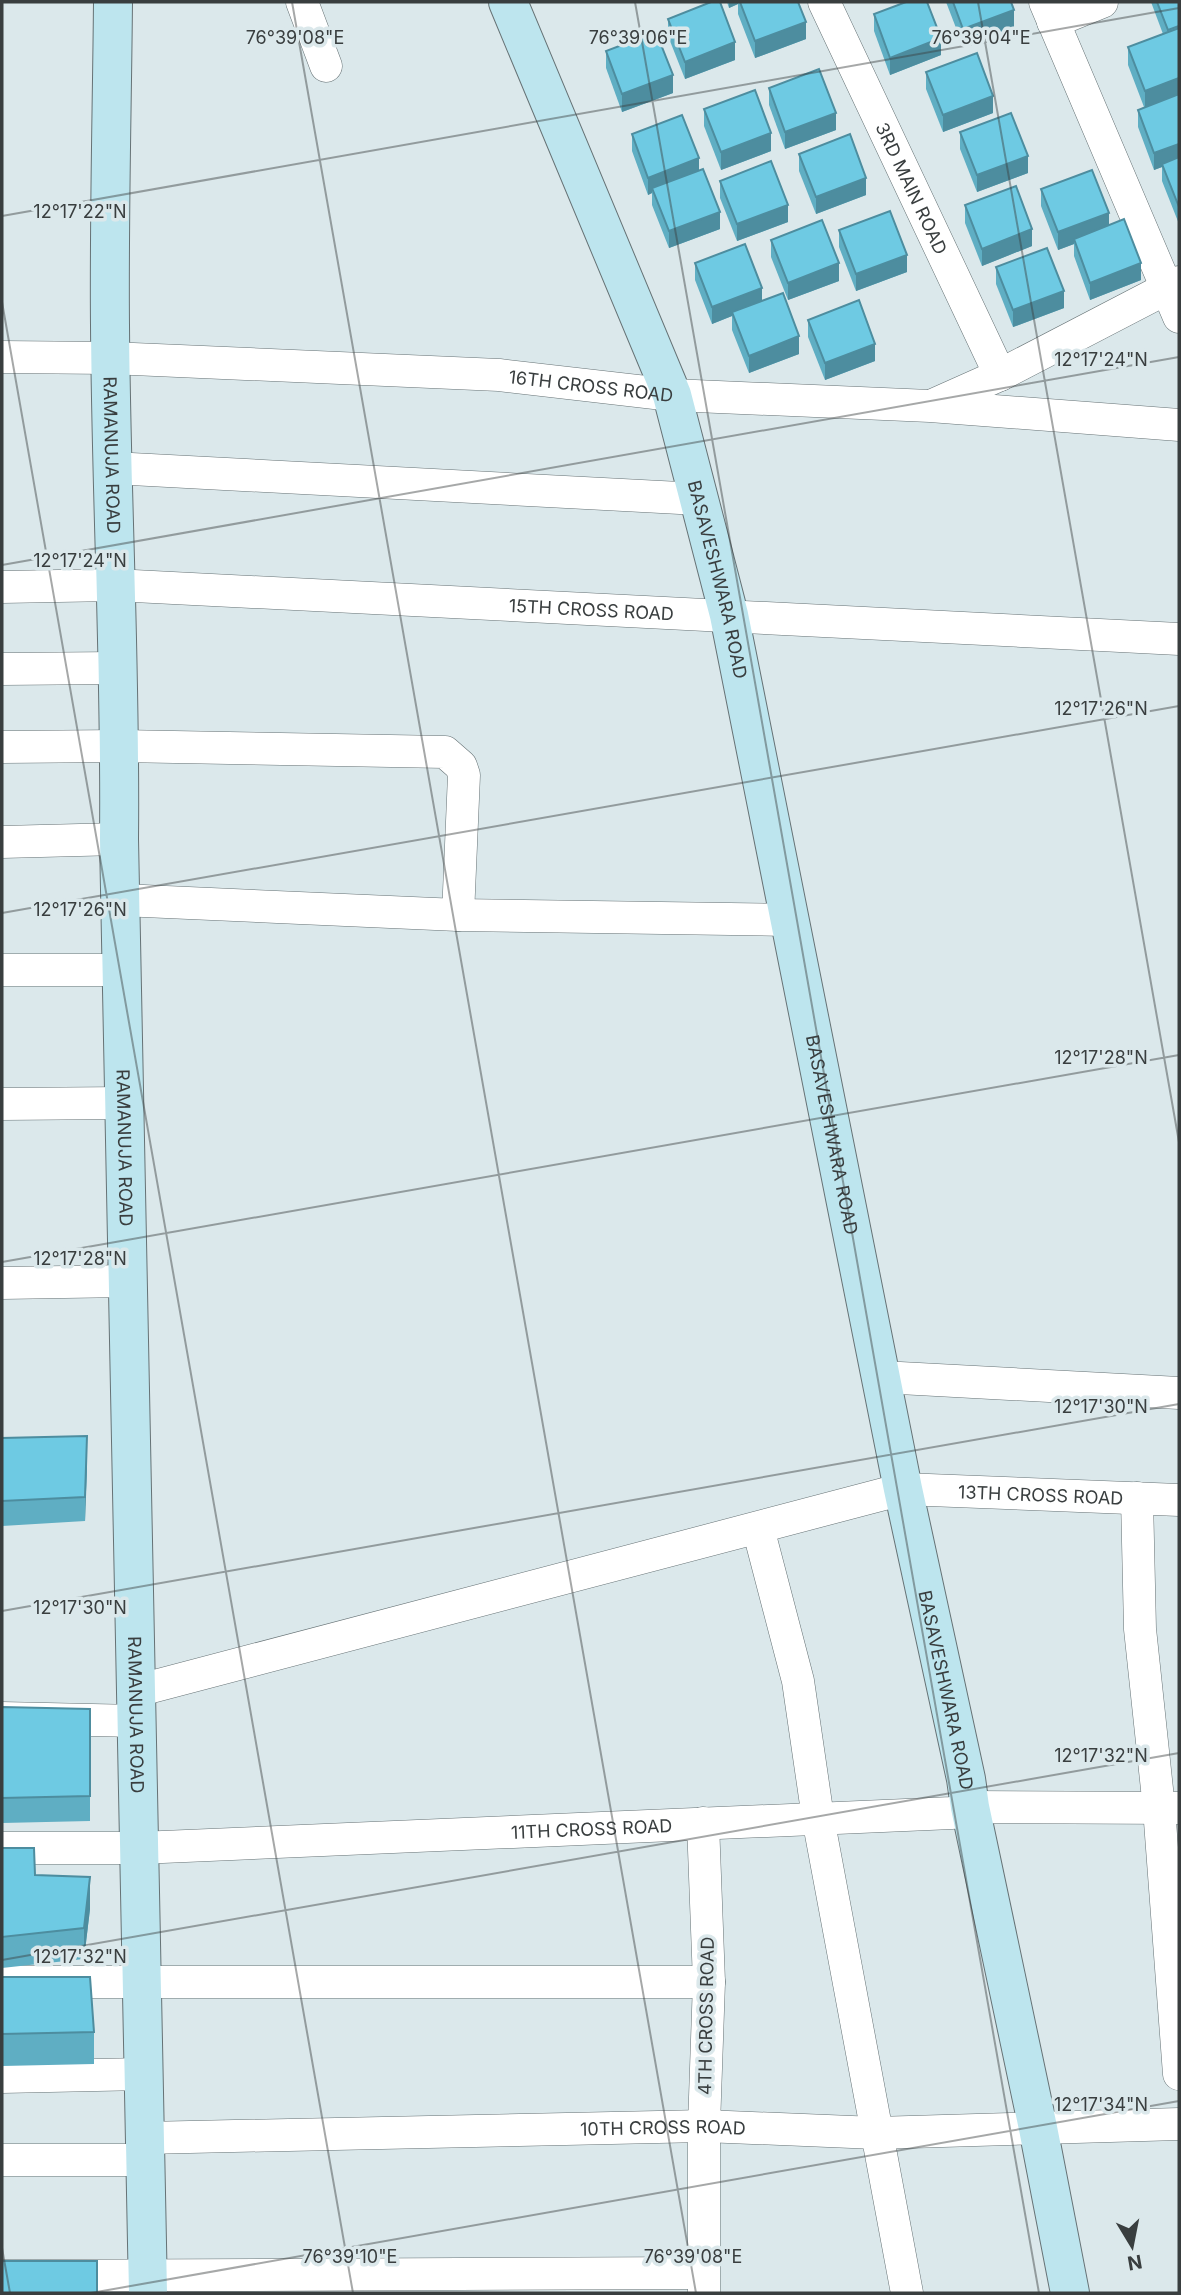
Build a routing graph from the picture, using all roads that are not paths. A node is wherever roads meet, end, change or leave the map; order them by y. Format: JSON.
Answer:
{"nodes":[{"id":1,"x":113,"y":2,"type":"edge"},
{"id":2,"x":302,"y":2,"type":"edge"},
{"id":3,"x":508,"y":2,"type":"edge"},
{"id":4,"x":824,"y":2,"type":"edge"},
{"id":5,"x":1102,"y":2,"type":"edge"},
{"id":6,"x":1049,"y":12,"type":"edge"},
{"id":7,"x":326,"y":66,"type":"dead end"},
{"id":8,"x":1173,"y":285,"type":"edge"},
{"id":9,"x":1179,"y":317,"type":"edge"},
{"id":10,"x":2,"y":357,"type":"edge"},
{"id":11,"x":110,"y":358,"type":"junction"},
{"id":12,"x":1000,"y":375,"type":"junction"},
{"id":13,"x":672,"y":395,"type":"junction"},
{"id":14,"x":930,"y":406,"type":"junction"},
{"id":15,"x":1179,"y":425,"type":"edge"},
{"id":16,"x":112,"y":468,"type":"junction"},
{"id":17,"x":699,"y":499,"type":"junction"},
{"id":18,"x":114,"y":585,"type":"junction"},
{"id":19,"x":2,"y":587,"type":"edge"},
{"id":20,"x":729,"y":615,"type":"junction"},
{"id":21,"x":1179,"y":639,"type":"edge"},
{"id":22,"x":116,"y":668,"type":"junction"},
{"id":23,"x":2,"y":669,"type":"edge"},
{"id":24,"x":120,"y":746,"type":"junction"},
{"id":25,"x":2,"y":747,"type":"edge"},
{"id":26,"x":119,"y":839,"type":"junction"},
{"id":27,"x":2,"y":842,"type":"edge"},
{"id":28,"x":121,"y":900,"type":"junction"},
{"id":29,"x":458,"y":915,"type":"junction"},
{"id":30,"x":789,"y":920,"type":"junction"},
{"id":31,"x":2,"y":970,"type":"edge"},
{"id":32,"x":122,"y":970,"type":"junction"},
{"id":33,"x":125,"y":1103,"type":"junction"},
{"id":34,"x":2,"y":1104,"type":"edge"},
{"id":35,"x":128,"y":1281,"type":"junction"},
{"id":36,"x":2,"y":1283,"type":"edge"},
{"id":37,"x":881,"y":1377,"type":"junction"},
{"id":38,"x":1179,"y":1393,"type":"edge"},
{"id":39,"x":903,"y":1489,"type":"junction"},
{"id":40,"x":1137,"y":1498,"type":"junction"},
{"id":41,"x":1179,"y":1500,"type":"edge"},
{"id":42,"x":758,"y":1528,"type":"junction"},
{"id":43,"x":136,"y":1706,"type":"junction"},
{"id":44,"x":2,"y":1718,"type":"edge"},
{"id":45,"x":970,"y":1808,"type":"junction"},
{"id":46,"x":1169,"y":1808,"type":"edge"},
{"id":47,"x":818,"y":1818,"type":"junction"},
{"id":48,"x":703,"y":1823,"type":"junction"},
{"id":49,"x":2,"y":1848,"type":"edge"},
{"id":50,"x":139,"y":1848,"type":"junction"},
{"id":51,"x":141,"y":1981,"type":"junction"},
{"id":52,"x":2,"y":1982,"type":"edge"},
{"id":53,"x":709,"y":1982,"type":"junction"},
{"id":54,"x":144,"y":2074,"type":"junction"},
{"id":55,"x":1179,"y":2074,"type":"edge"},
{"id":56,"x":2,"y":2077,"type":"edge"},
{"id":57,"x":1179,"y":2124,"type":"edge"},
{"id":58,"x":704,"y":2126,"type":"junction"},
{"id":59,"x":1038,"y":2128,"type":"junction"},
{"id":60,"x":876,"y":2133,"type":"junction"},
{"id":61,"x":145,"y":2149,"type":"junction"},
{"id":62,"x":2,"y":2160,"type":"edge"},
{"id":63,"x":2,"y":2276,"type":"edge"},
{"id":64,"x":703,"y":2283,"type":"edge"},
{"id":65,"x":147,"y":2285,"type":"edge"},
{"id":66,"x":906,"y":2293,"type":"edge"},
{"id":67,"x":1070,"y":2293,"type":"edge"}],
"edges":[{"from":1,"to":11,"type":"street","name":"RAMANUJA ROAD"},
{"from":2,"to":7,"type":"street"},
{"from":3,"to":13,"type":"street","name":"BASAVESHWARA ROAD"},
{"from":4,"to":12,"type":"street","name":"3RD MAIN ROAD"},
{"from":5,"to":6,"type":"street"},
{"from":6,"to":8,"type":"street"},
{"from":8,"to":9,"type":"street"},
{"from":8,"to":12,"type":"street"},
{"from":10,"to":11,"type":"street","name":"16TH CROSS ROAD"},
{"from":11,"to":13,"type":"street","name":"16TH CROSS ROAD"},
{"from":11,"to":16,"type":"street","name":"RAMANUJA ROAD"},
{"from":12,"to":14,"type":"street"},
{"from":13,"to":14,"type":"street","name":"16TH CROSS ROAD"},
{"from":13,"to":17,"type":"street","name":"BASAVESHWARA ROAD"},
{"from":14,"to":15,"type":"street","name":"16TH CROSS ROAD"},
{"from":16,"to":17,"type":"street"},
{"from":16,"to":18,"type":"street","name":"RAMANUJA ROAD"},
{"from":17,"to":20,"type":"street","name":"BASAVESHWARA ROAD"},
{"from":18,"to":19,"type":"street","name":"15TH CROSS ROAD"},
{"from":18,"to":20,"type":"street","name":"15TH CROSS ROAD"},
{"from":18,"to":22,"type":"street","name":"RAMANUJA ROAD"},
{"from":20,"to":21,"type":"street","name":"15TH CROSS ROAD"},
{"from":20,"to":30,"type":"street","name":"BASAVESHWARA ROAD"},
{"from":22,"to":23,"type":"street"},
{"from":22,"to":24,"type":"street","name":"RAMANUJA ROAD"},
{"from":24,"to":25,"type":"street"},
{"from":24,"to":26,"type":"street","name":"RAMANUJA ROAD"},
{"from":24,"to":29,"type":"street"},
{"from":26,"to":27,"type":"street"},
{"from":26,"to":28,"type":"street","name":"RAMANUJA ROAD"},
{"from":28,"to":29,"type":"street"},
{"from":28,"to":32,"type":"street","name":"RAMANUJA ROAD"},
{"from":29,"to":30,"type":"street"},
{"from":30,"to":37,"type":"street","name":"BASAVESHWARA ROAD"},
{"from":31,"to":32,"type":"street"},
{"from":32,"to":33,"type":"street","name":"RAMANUJA ROAD"},
{"from":33,"to":34,"type":"street"},
{"from":33,"to":35,"type":"street","name":"RAMANUJA ROAD"},
{"from":35,"to":36,"type":"street"},
{"from":35,"to":43,"type":"street","name":"RAMANUJA ROAD"},
{"from":37,"to":38,"type":"street"},
{"from":37,"to":39,"type":"street","name":"BASAVESHWARA ROAD"},
{"from":39,"to":40,"type":"street","name":"13TH CROSS ROAD"},
{"from":39,"to":42,"type":"street","name":"13TH CROSS ROAD"},
{"from":39,"to":45,"type":"street","name":"BASAVESHWARA ROAD"},
{"from":40,"to":41,"type":"street","name":"13TH CROSS ROAD"},
{"from":40,"to":46,"type":"street"},
{"from":42,"to":43,"type":"street","name":"13TH CROSS ROAD"},
{"from":42,"to":47,"type":"street"},
{"from":43,"to":44,"type":"street","name":"13TH CROSS ROAD"},
{"from":43,"to":50,"type":"street","name":"RAMANUJA ROAD"},
{"from":45,"to":46,"type":"street","name":"11TH CROSS ROAD"},
{"from":45,"to":47,"type":"street","name":"11TH CROSS ROAD"},
{"from":45,"to":59,"type":"street","name":"BASAVESHWARA ROAD"},
{"from":46,"to":55,"type":"street"},
{"from":47,"to":48,"type":"street","name":"11TH CROSS ROAD"},
{"from":47,"to":60,"type":"street"},
{"from":48,"to":50,"type":"street","name":"11TH CROSS ROAD"},
{"from":48,"to":53,"type":"street","name":"4TH CROSS ROAD"},
{"from":49,"to":50,"type":"street","name":"11TH CROSS ROAD"},
{"from":50,"to":51,"type":"street","name":"RAMANUJA ROAD"},
{"from":51,"to":52,"type":"street"},
{"from":51,"to":53,"type":"street"},
{"from":51,"to":54,"type":"street","name":"RAMANUJA ROAD"},
{"from":53,"to":58,"type":"street","name":"4TH CROSS ROAD"},
{"from":54,"to":56,"type":"street"},
{"from":54,"to":61,"type":"street","name":"RAMANUJA ROAD"},
{"from":57,"to":59,"type":"street","name":"10TH CROSS ROAD"},
{"from":58,"to":60,"type":"street","name":"10TH CROSS ROAD"},
{"from":58,"to":61,"type":"street","name":"10TH CROSS ROAD"},
{"from":58,"to":64,"type":"street","name":"4TH CROSS ROAD"},
{"from":59,"to":60,"type":"street","name":"10TH CROSS ROAD"},
{"from":59,"to":67,"type":"street","name":"BASAVESHWARA ROAD"},
{"from":60,"to":66,"type":"street"},
{"from":61,"to":62,"type":"street","name":"10TH CROSS ROAD"},
{"from":61,"to":65,"type":"street","name":"RAMANUJA ROAD"},
{"from":63,"to":65,"type":"street"},
{"from":64,"to":65,"type":"street"}]}
